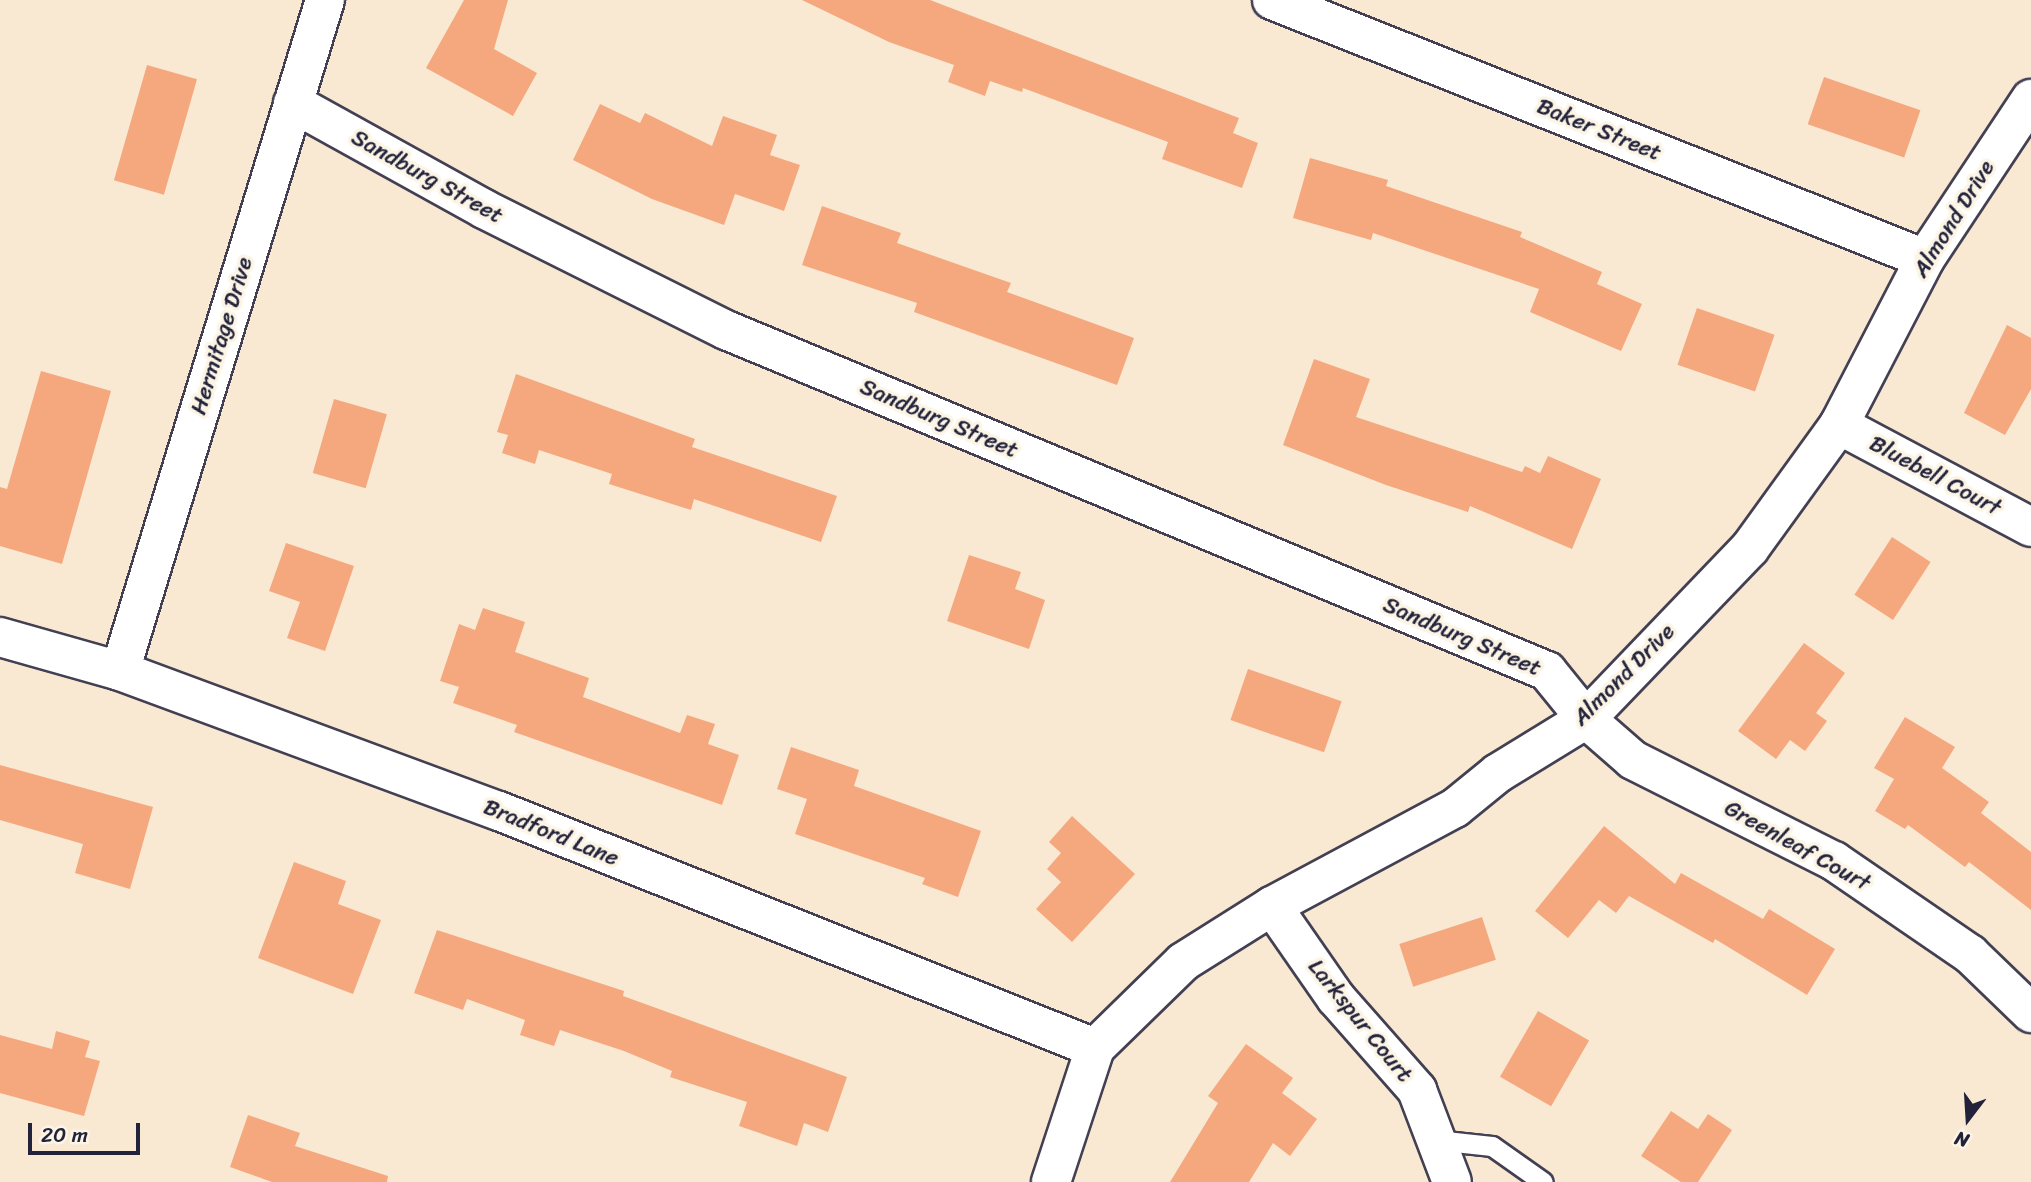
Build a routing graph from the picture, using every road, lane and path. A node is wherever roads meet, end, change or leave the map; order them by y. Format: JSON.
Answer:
{"nodes":[{"id":1,"x":325,"y":0,"type":"edge"},
{"id":2,"x":1272,"y":0,"type":"edge"},
{"id":3,"x":2031,"y":99,"type":"edge"},
{"id":4,"x":293,"y":103,"type":"junction"},
{"id":5,"x":1925,"y":259,"type":"junction"},
{"id":6,"x":1839,"y":425,"type":"junction"},
{"id":7,"x":2031,"y":527,"type":"edge"},
{"id":8,"x":0,"y":636,"type":"edge"},
{"id":9,"x":120,"y":671,"type":"junction"},
{"id":10,"x":1586,"y":719,"type":"junction"},
{"id":11,"x":1272,"y":906,"type":"junction"},
{"id":12,"x":2031,"y":1013,"type":"edge"},
{"id":13,"x":1095,"y":1048,"type":"junction"},
{"id":14,"x":1436,"y":1140,"type":"junction"},
{"id":15,"x":1051,"y":1182,"type":"edge"},
{"id":16,"x":1452,"y":1182,"type":"edge"},
{"id":17,"x":1543,"y":1182,"type":"edge"}],
"edges":[{"from":1,"to":4,"type":"street","name":"Hermitage Drive"},
{"from":2,"to":5,"type":"street","name":"Baker Street"},
{"from":3,"to":5,"type":"street","name":"Almond Drive"},
{"from":4,"to":9,"type":"street","name":"Hermitage Drive"},
{"from":4,"to":10,"type":"street","name":"Sandburg Street"},
{"from":5,"to":6,"type":"street","name":"Almond Drive"},
{"from":6,"to":7,"type":"street","name":"Bluebell Court"},
{"from":6,"to":10,"type":"street","name":"Almond Drive"},
{"from":8,"to":9,"type":"street","name":"Bradford Lane"},
{"from":9,"to":13,"type":"street","name":"Bradford Lane"},
{"from":10,"to":11,"type":"street","name":"Almond Drive"},
{"from":10,"to":12,"type":"street","name":"Greenleaf Court"},
{"from":11,"to":13,"type":"street","name":"Almond Drive"},
{"from":11,"to":14,"type":"street","name":"Larkspur Court"},
{"from":13,"to":15,"type":"street","name":"Almond Drive"},
{"from":14,"to":16,"type":"street","name":"Larkspur Court"},
{"from":14,"to":17,"type":"lane"}]}
